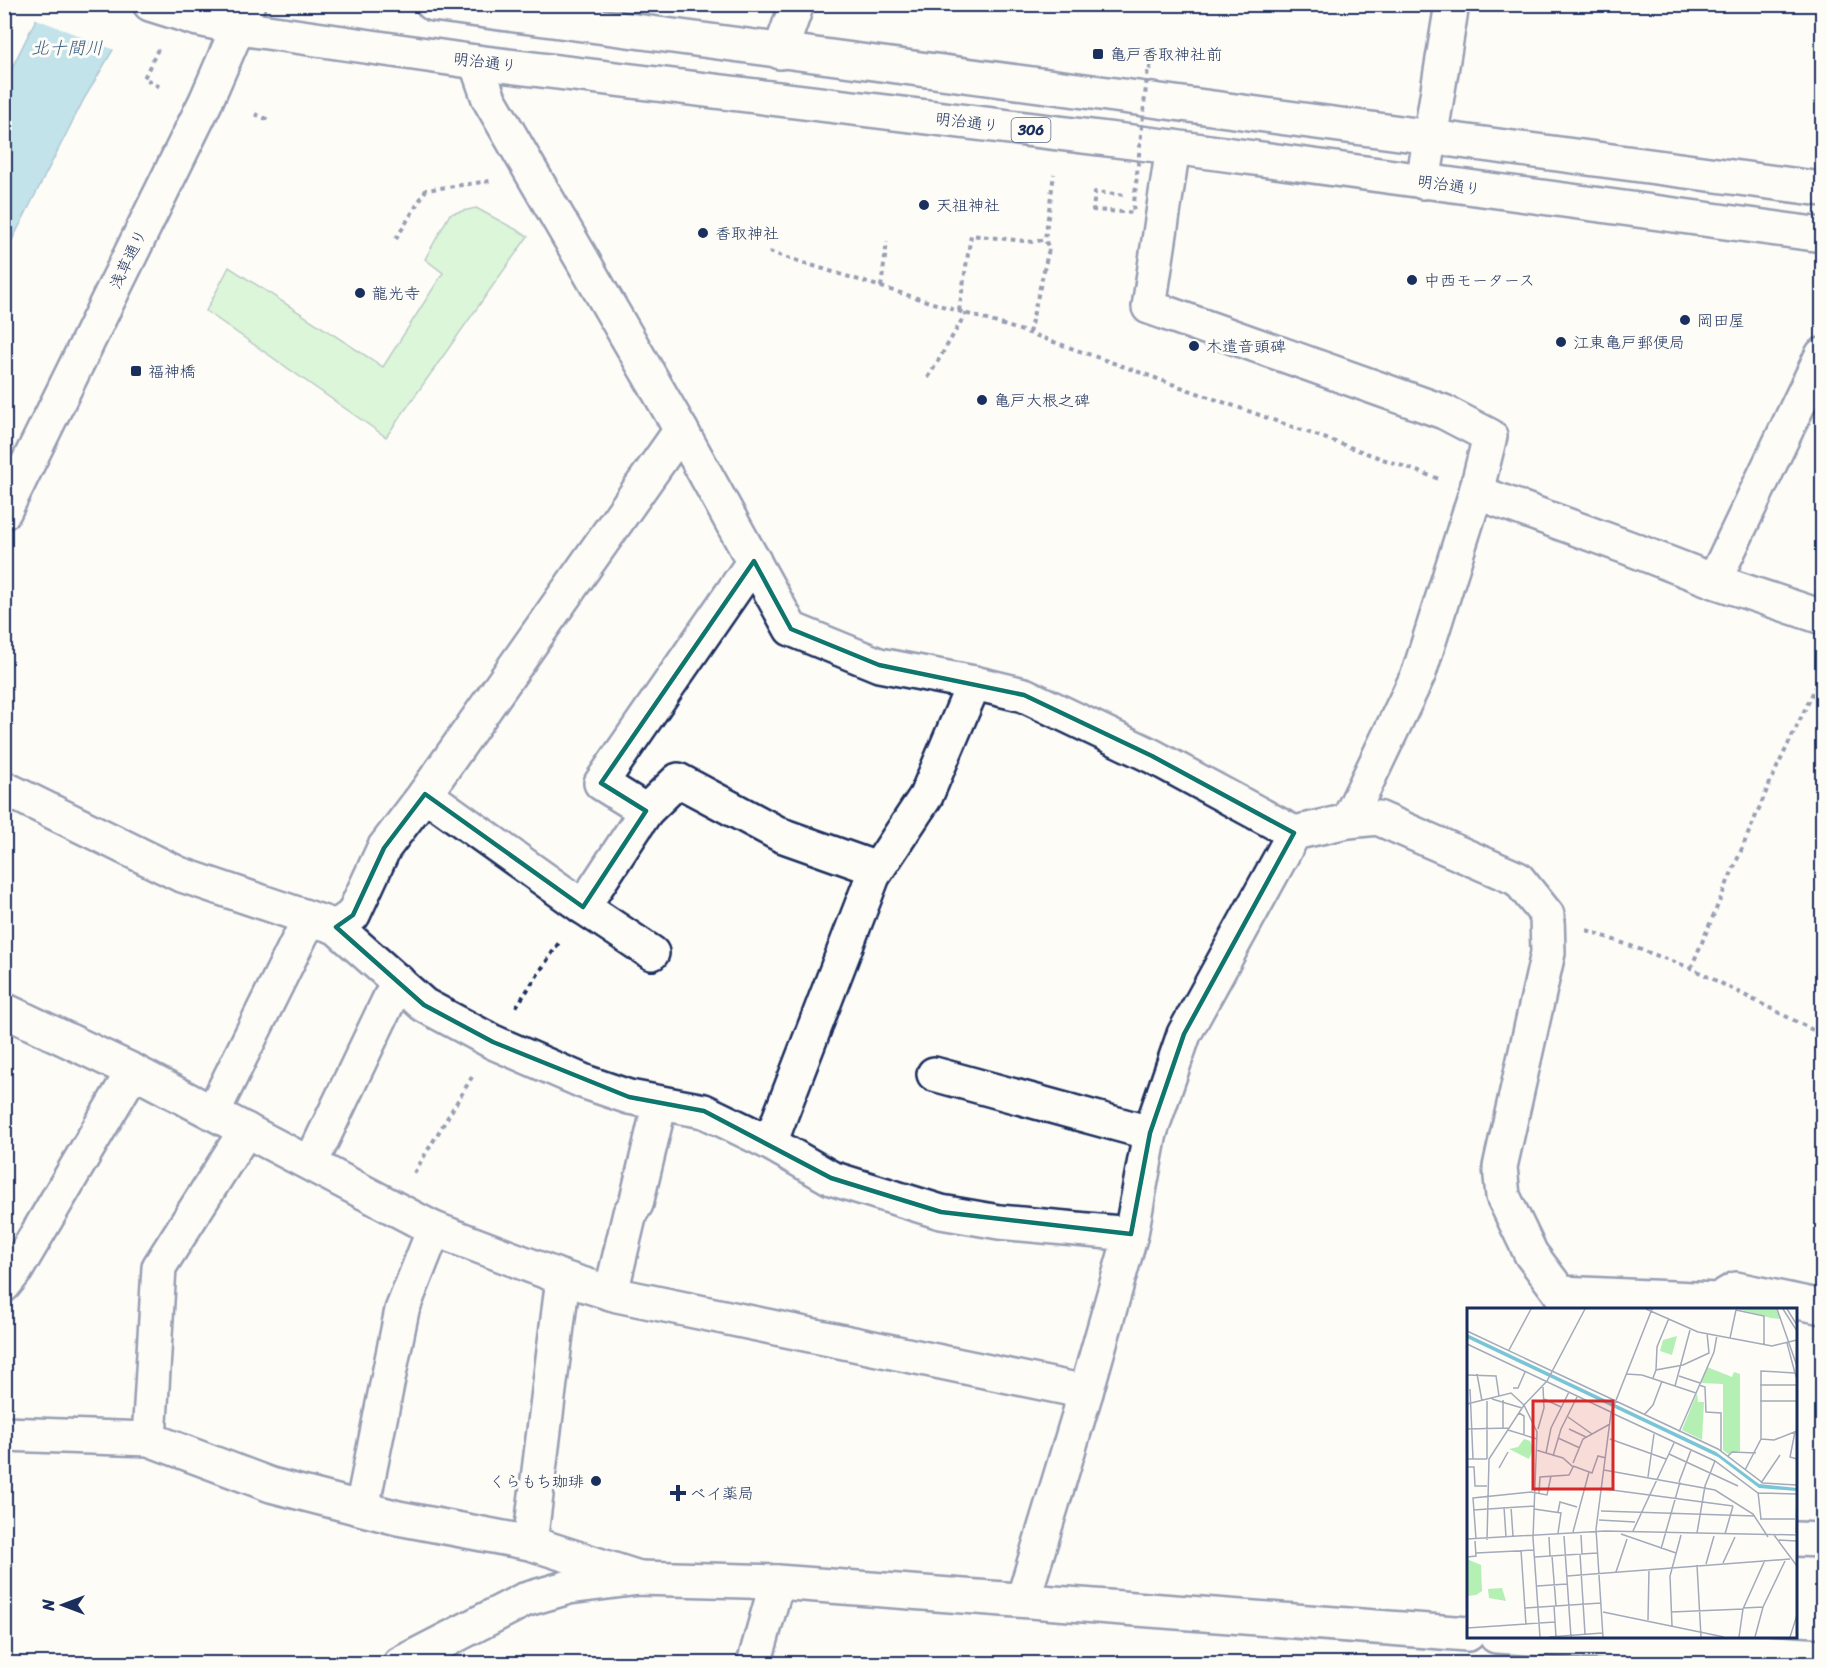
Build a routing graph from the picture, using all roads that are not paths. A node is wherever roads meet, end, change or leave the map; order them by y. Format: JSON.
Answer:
{"nodes":[{"id":1,"x":433,"y":4,"type":"edge"},
{"id":2,"x":797,"y":4,"type":"edge"},
{"id":3,"x":1452,"y":4,"type":"edge"},
{"id":4,"x":158,"y":8,"type":"edge"},
{"id":5,"x":241,"y":12,"type":"edge"},
{"id":6,"x":780,"y":52,"type":"junction"},
{"id":7,"x":476,"y":62,"type":"junction"},
{"id":8,"x":1430,"y":136,"type":"junction"},
{"id":9,"x":1173,"y":147,"type":"junction"},
{"id":10,"x":1423,"y":182,"type":"junction"},
{"id":11,"x":1822,"y":189,"type":"edge"},
{"id":12,"x":1822,"y":234,"type":"edge"},
{"id":13,"x":1822,"y":356,"type":"edge"},
{"id":14,"x":681,"y":430,"type":"junction"},
{"id":15,"x":1476,"y":492,"type":"junction"},
{"id":16,"x":4,"y":512,"type":"edge"},
{"id":17,"x":754,"y":561,"type":"junction"},
{"id":18,"x":1714,"y":581,"type":"junction"},
{"id":19,"x":1822,"y":617,"type":"edge"},
{"id":20,"x":974,"y":683,"type":"junction"},
{"id":21,"x":4,"y":788,"type":"edge"},
{"id":22,"x":425,"y":794,"type":"junction"},
{"id":23,"x":646,"y":811,"type":"junction"},
{"id":24,"x":1348,"y":821,"type":"junction"},
{"id":25,"x":1294,"y":833,"type":"junction"},
{"id":26,"x":877,"y":869,"type":"junction"},
{"id":27,"x":583,"y":906,"type":"junction"},
{"id":28,"x":322,"y":923,"type":"junction"},
{"id":29,"x":652,"y":952,"type":"dead end"},
{"id":30,"x":398,"y":981,"type":"junction"},
{"id":31,"x":4,"y":1010,"type":"edge"},
{"id":32,"x":133,"y":1071,"type":"junction"},
{"id":33,"x":934,"y":1074,"type":"dead end"},
{"id":34,"x":660,"y":1103,"type":"junction"},
{"id":35,"x":213,"y":1112,"type":"junction"},
{"id":36,"x":246,"y":1130,"type":"junction"},
{"id":37,"x":1150,"y":1133,"type":"junction"},
{"id":38,"x":770,"y":1143,"type":"junction"},
{"id":39,"x":311,"y":1163,"type":"junction"},
{"id":40,"x":434,"y":1229,"type":"junction"},
{"id":41,"x":1131,"y":1234,"type":"junction"},
{"id":42,"x":563,"y":1278,"type":"junction"},
{"id":43,"x":4,"y":1285,"type":"edge"},
{"id":44,"x":611,"y":1293,"type":"junction"},
{"id":45,"x":1567,"y":1301,"type":"edge"},
{"id":46,"x":1822,"y":1307,"type":"edge"},
{"id":47,"x":1086,"y":1392,"type":"junction"},
{"id":48,"x":4,"y":1434,"type":"edge"},
{"id":49,"x":149,"y":1439,"type":"junction"},
{"id":50,"x":362,"y":1508,"type":"junction"},
{"id":51,"x":1797,"y":1539,"type":"edge"},
{"id":52,"x":1822,"y":1540,"type":"edge"},
{"id":53,"x":530,"y":1543,"type":"junction"},
{"id":54,"x":639,"y":1578,"type":"junction"},
{"id":55,"x":777,"y":1582,"type":"junction"},
{"id":56,"x":1023,"y":1600,"type":"junction"},
{"id":57,"x":1467,"y":1634,"type":"edge"},
{"id":58,"x":1529,"y":1638,"type":"edge"},
{"id":59,"x":1822,"y":1656,"type":"edge"},
{"id":60,"x":400,"y":1664,"type":"edge"},
{"id":61,"x":754,"y":1664,"type":"edge"}],
"edges":[{"from":1,"to":6,"type":"street"},
{"from":2,"to":6,"type":"street"},
{"from":3,"to":8,"type":"street"},
{"from":4,"to":5,"type":"street","name":"明治通り","number":"306"},
{"from":5,"to":7,"type":"street","name":"明治通り","number":"306"},
{"from":5,"to":16,"type":"street","name":"浅草通り"},
{"from":6,"to":8,"type":"street"},
{"from":7,"to":9,"type":"street","name":"明治通り","number":"306"},
{"from":7,"to":14,"type":"street"},
{"from":8,"to":10,"type":"street"},
{"from":8,"to":11,"type":"street"},
{"from":9,"to":10,"type":"street","name":"明治通り","number":"306"},
{"from":9,"to":15,"type":"street"},
{"from":10,"to":12,"type":"street","name":"明治通り","number":"306"},
{"from":13,"to":18,"type":"street"},
{"from":14,"to":17,"type":"street"},
{"from":14,"to":22,"type":"street"},
{"from":15,"to":18,"type":"street"},
{"from":15,"to":24,"type":"street"},
{"from":17,"to":20,"type":"street"},
{"from":17,"to":23,"type":"street"},
{"from":18,"to":19,"type":"street"},
{"from":20,"to":25,"type":"street"},
{"from":20,"to":26,"type":"street"},
{"from":21,"to":28,"type":"street"},
{"from":22,"to":27,"type":"street"},
{"from":22,"to":28,"type":"street"},
{"from":23,"to":26,"type":"street"},
{"from":23,"to":27,"type":"street"},
{"from":24,"to":25,"type":"street"},
{"from":24,"to":45,"type":"street"},
{"from":25,"to":37,"type":"street"},
{"from":26,"to":38,"type":"street"},
{"from":27,"to":29,"type":"street"},
{"from":28,"to":30,"type":"street"},
{"from":28,"to":35,"type":"street"},
{"from":30,"to":34,"type":"street"},
{"from":30,"to":39,"type":"street"},
{"from":31,"to":32,"type":"street"},
{"from":32,"to":35,"type":"street"},
{"from":32,"to":43,"type":"street"},
{"from":33,"to":37,"type":"street"},
{"from":34,"to":38,"type":"street"},
{"from":34,"to":44,"type":"street"},
{"from":35,"to":36,"type":"street"},
{"from":36,"to":39,"type":"street"},
{"from":36,"to":49,"type":"street"},
{"from":37,"to":41,"type":"street"},
{"from":38,"to":41,"type":"street"},
{"from":39,"to":40,"type":"street"},
{"from":40,"to":42,"type":"street"},
{"from":40,"to":50,"type":"street"},
{"from":41,"to":47,"type":"street"},
{"from":42,"to":44,"type":"street"},
{"from":42,"to":53,"type":"street"},
{"from":44,"to":47,"type":"street"},
{"from":45,"to":46,"type":"street"},
{"from":47,"to":56,"type":"street"},
{"from":48,"to":49,"type":"street"},
{"from":49,"to":50,"type":"street"},
{"from":50,"to":53,"type":"street"},
{"from":51,"to":52,"type":"street"},
{"from":53,"to":54,"type":"street"},
{"from":54,"to":55,"type":"street"},
{"from":54,"to":60,"type":"street"},
{"from":55,"to":56,"type":"street"},
{"from":55,"to":61,"type":"street"},
{"from":56,"to":57,"type":"street"},
{"from":58,"to":59,"type":"street"}]}
